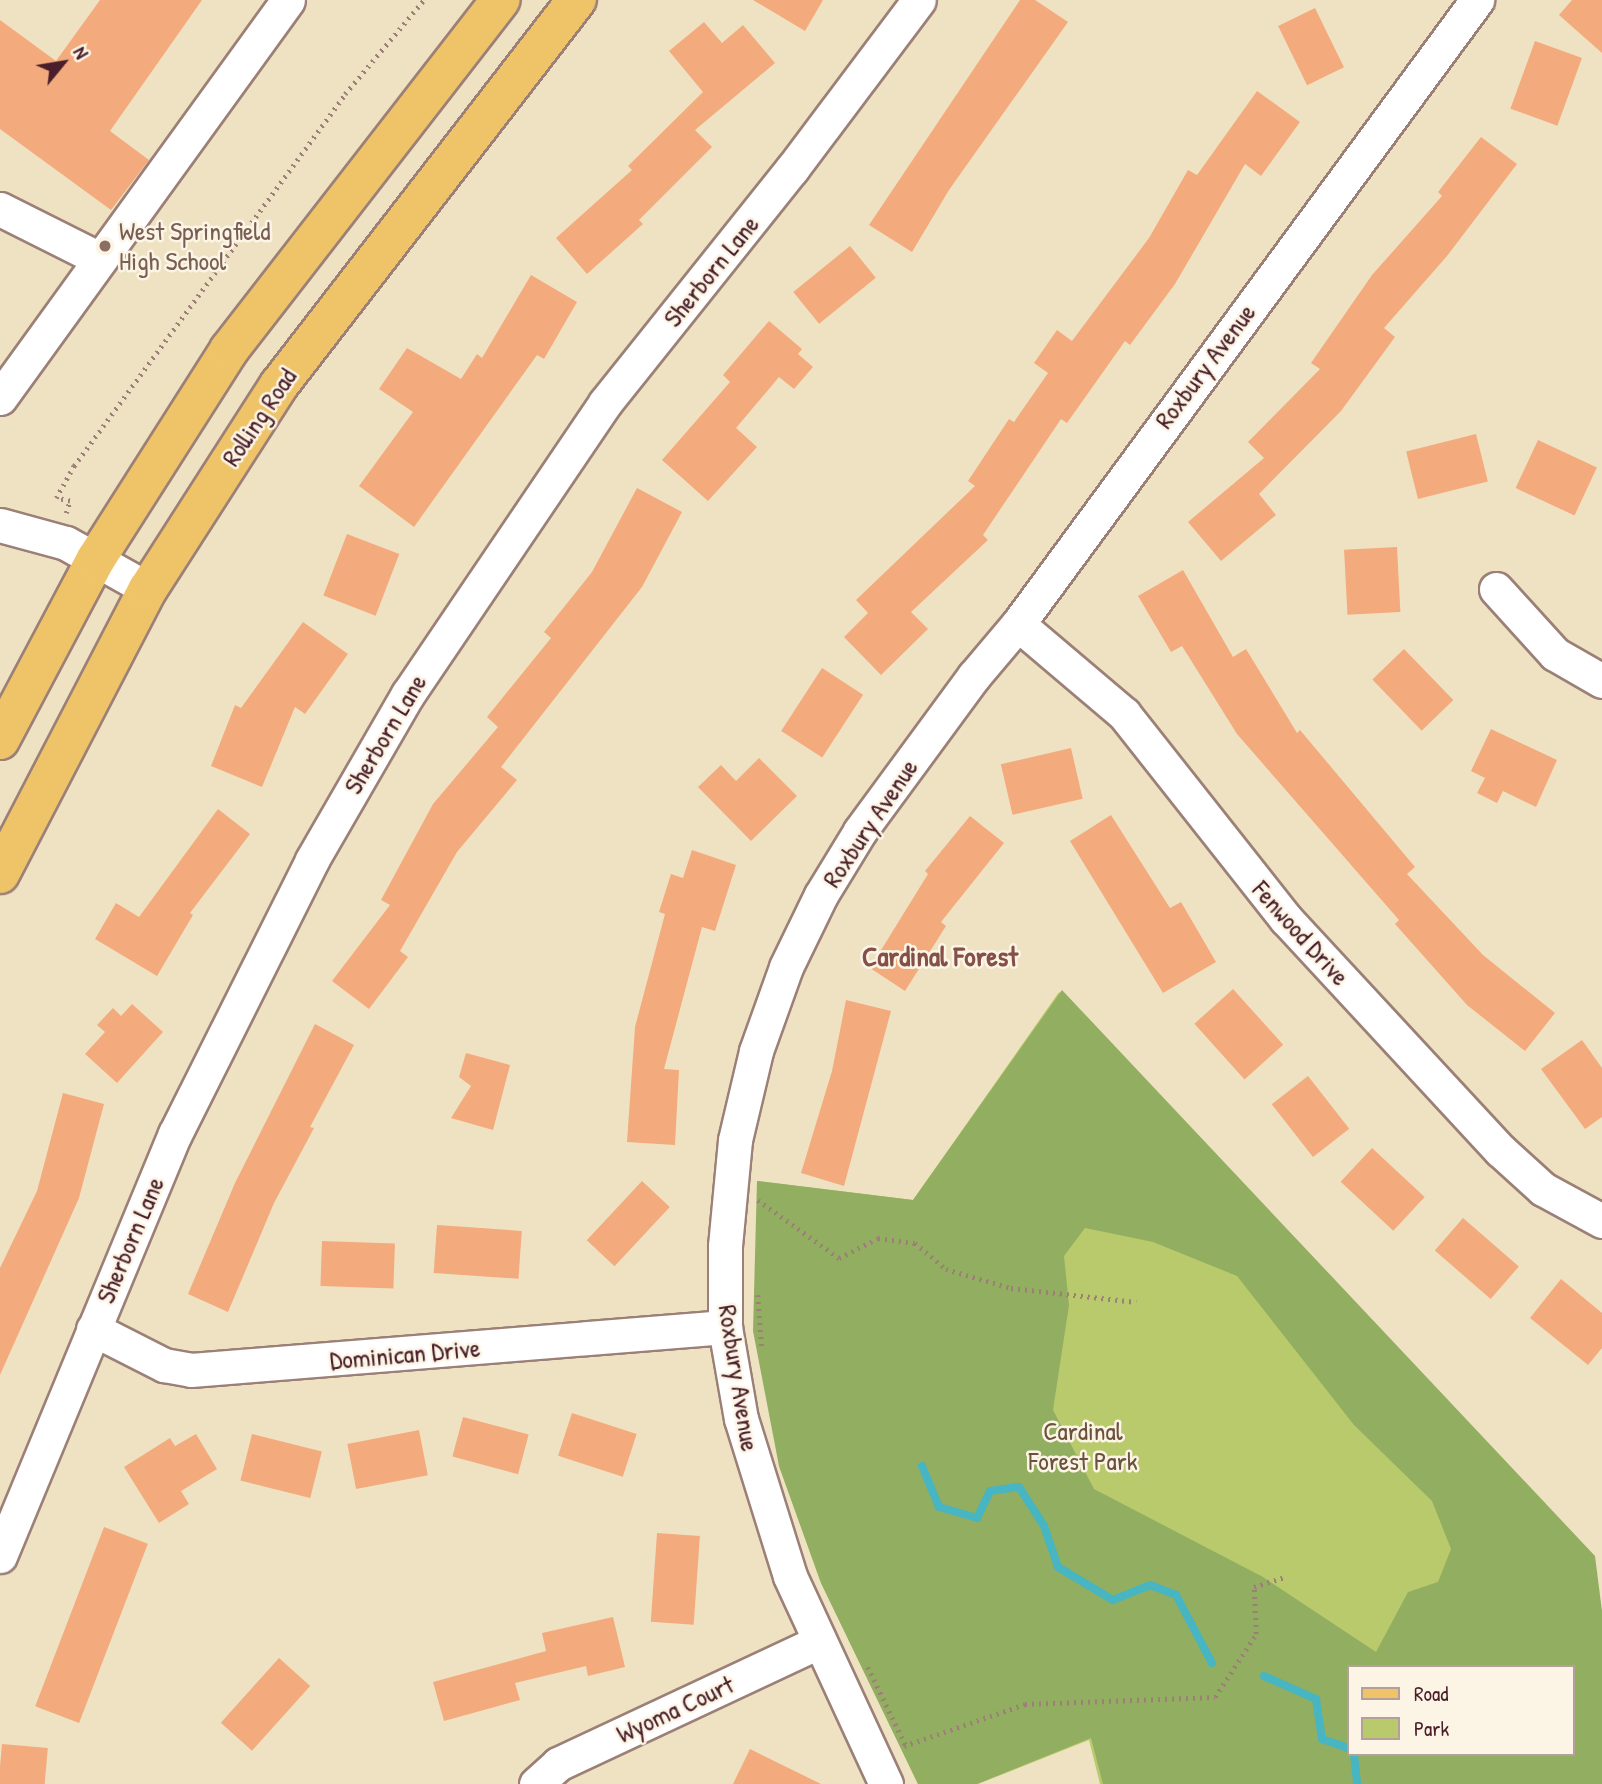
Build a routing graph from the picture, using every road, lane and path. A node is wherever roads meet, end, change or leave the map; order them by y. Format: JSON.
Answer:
{"nodes":[{"id":1,"x":288,"y":0,"type":"edge"},
{"id":2,"x":424,"y":0,"type":"edge"},
{"id":3,"x":500,"y":0,"type":"edge"},
{"id":4,"x":578,"y":0,"type":"edge"},
{"id":5,"x":919,"y":0,"type":"edge"},
{"id":6,"x":1463,"y":5,"type":"edge"},
{"id":7,"x":0,"y":209,"type":"edge"},
{"id":8,"x":108,"y":248,"type":"junction"},
{"id":9,"x":0,"y":398,"type":"edge"},
{"id":10,"x":0,"y":525,"type":"edge"},
{"id":11,"x":58,"y":541,"type":"junction"},
{"id":12,"x":96,"y":559,"type":"junction"},
{"id":13,"x":148,"y":589,"type":"junction"},
{"id":14,"x":1496,"y":589,"type":"dead end"},
{"id":15,"x":1018,"y":624,"type":"junction"},
{"id":16,"x":1602,"y":681,"type":"edge"},
{"id":17,"x":0,"y":740,"type":"edge"},
{"id":18,"x":0,"y":874,"type":"edge"},
{"id":19,"x":754,"y":1210,"type":"dead end"},
{"id":20,"x":1602,"y":1221,"type":"edge"},
{"id":21,"x":758,"y":1293,"type":"dead end"},
{"id":22,"x":1136,"y":1302,"type":"dead end"},
{"id":23,"x":725,"y":1327,"type":"junction"},
{"id":24,"x":93,"y":1329,"type":"junction"},
{"id":25,"x":763,"y":1360,"type":"dead end"},
{"id":26,"x":0,"y":1556,"type":"edge"},
{"id":27,"x":1284,"y":1577,"type":"dead end"},
{"id":28,"x":820,"y":1642,"type":"junction"},
{"id":29,"x":865,"y":1660,"type":"dead end"},
{"id":30,"x":906,"y":1746,"type":"junction"},
{"id":31,"x":880,"y":1770,"type":"edge"},
{"id":32,"x":536,"y":1784,"type":"edge"}],
"edges":[{"from":1,"to":8,"type":"street"},
{"from":2,"to":11,"type":"path"},
{"from":3,"to":12,"type":"main road"},
{"from":4,"to":13,"type":"main road","name":"Rolling Road"},
{"from":5,"to":24,"type":"street","name":"Sherborn Lane"},
{"from":6,"to":15,"type":"street","name":"Roxbury Avenue"},
{"from":7,"to":8,"type":"street"},
{"from":8,"to":9,"type":"street"},
{"from":10,"to":11,"type":"street"},
{"from":11,"to":12,"type":"street"},
{"from":12,"to":13,"type":"street"},
{"from":12,"to":17,"type":"main road"},
{"from":13,"to":18,"type":"main road","name":"Rolling Road"},
{"from":14,"to":16,"type":"street"},
{"from":15,"to":20,"type":"street","name":"Fenwood Drive"},
{"from":15,"to":23,"type":"street","name":"Roxbury Avenue"},
{"from":19,"to":22,"type":"path"},
{"from":21,"to":25,"type":"path"},
{"from":23,"to":24,"type":"street","name":"Dominican Drive"},
{"from":23,"to":28,"type":"street","name":"Roxbury Avenue"},
{"from":24,"to":26,"type":"street","name":"Sherborn Lane"},
{"from":27,"to":30,"type":"path"},
{"from":28,"to":31,"type":"street","name":"Roxbury Avenue"},
{"from":28,"to":32,"type":"street","name":"Wyoma Court"},
{"from":29,"to":30,"type":"path"},
{"from":30,"to":31,"type":"path"}]}
